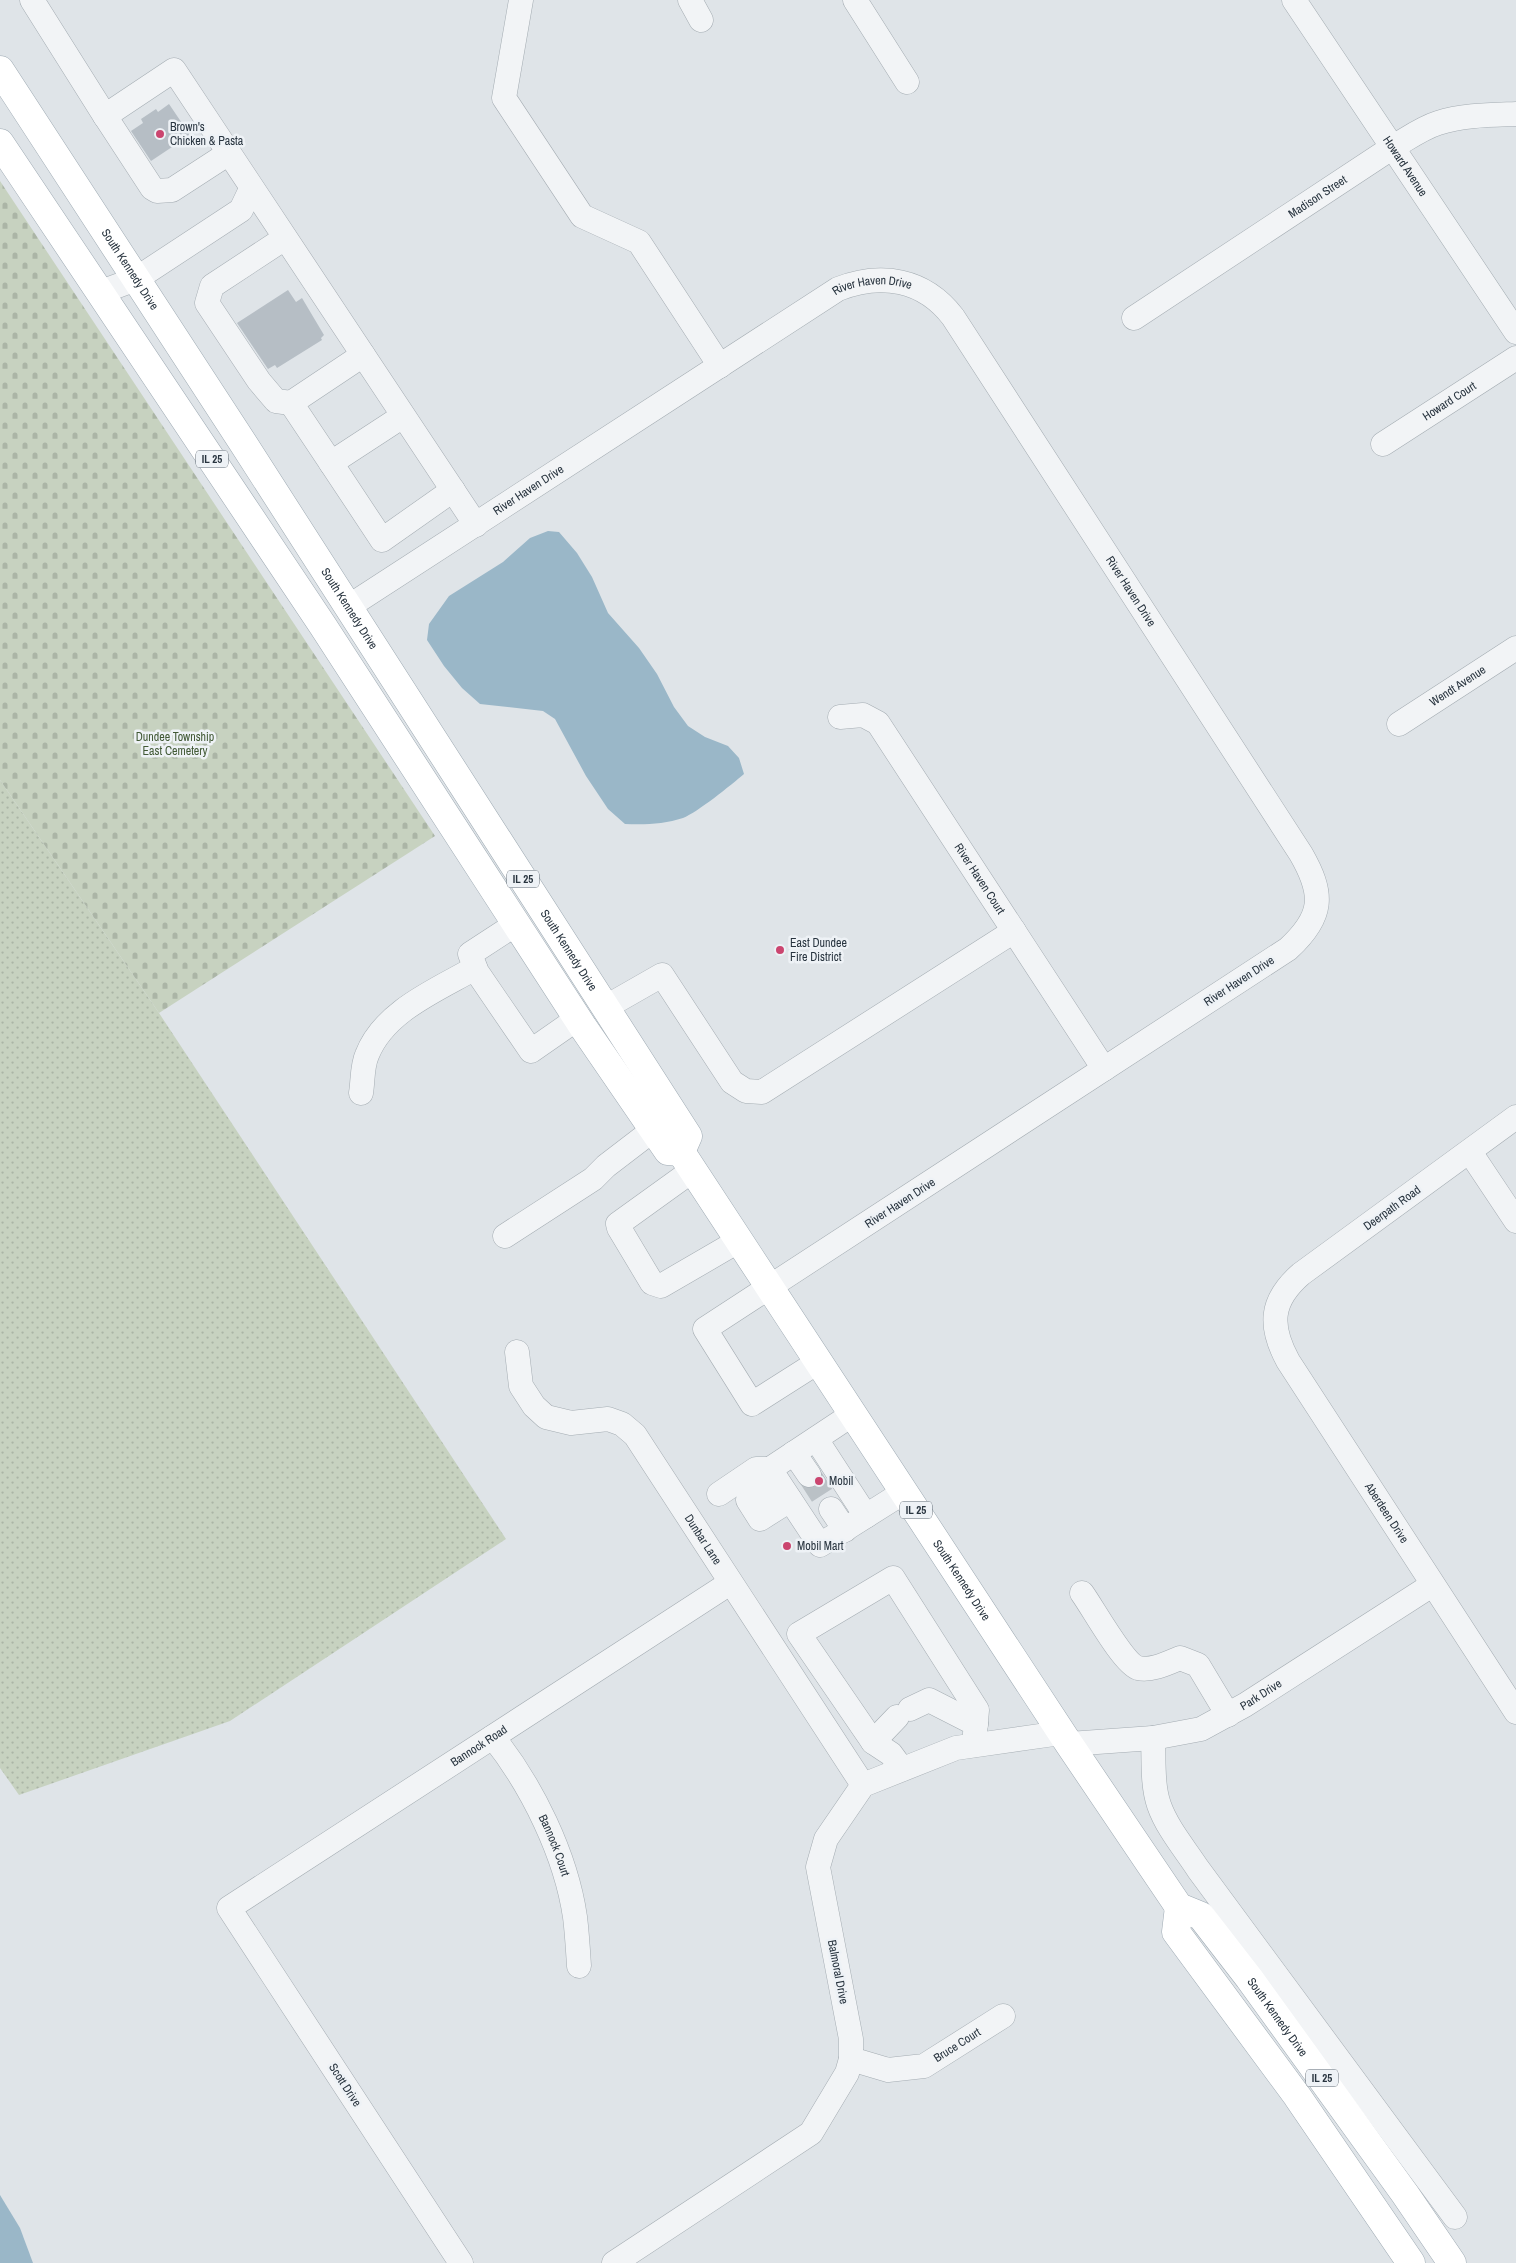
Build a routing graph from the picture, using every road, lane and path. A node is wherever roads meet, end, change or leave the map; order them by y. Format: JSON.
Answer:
{"nodes":[{"id":1,"x":32,"y":0,"type":"edge"},
{"id":2,"x":521,"y":0,"type":"edge"},
{"id":3,"x":855,"y":0,"type":"edge"},
{"id":4,"x":1294,"y":0,"type":"edge"},
{"id":5,"x":0,"y":70,"type":"edge"},
{"id":6,"x":907,"y":82,"type":"dead end"},
{"id":7,"x":1516,"y":114,"type":"edge"},
{"id":8,"x":105,"y":116,"type":"junction"},
{"id":9,"x":0,"y":143,"type":"edge"},
{"id":10,"x":1393,"y":147,"type":"junction"},
{"id":11,"x":229,"y":153,"type":"junction"},
{"id":12,"x":251,"y":189,"type":"junction"},
{"id":13,"x":285,"y":238,"type":"junction"},
{"id":14,"x":136,"y":279,"type":"junction"},
{"id":15,"x":101,"y":292,"type":"junction"},
{"id":16,"x":1134,"y":318,"type":"dead end"},
{"id":17,"x":1516,"y":332,"type":"edge"},
{"id":18,"x":362,"y":355,"type":"junction"},
{"id":19,"x":1516,"y":358,"type":"edge"},
{"id":20,"x":720,"y":366,"type":"junction"},
{"id":21,"x":291,"y":403,"type":"junction"},
{"id":22,"x":403,"y":416,"type":"junction"},
{"id":23,"x":1383,"y":444,"type":"dead end"},
{"id":24,"x":331,"y":463,"type":"junction"},
{"id":25,"x":453,"y":490,"type":"junction"},
{"id":26,"x":476,"y":525,"type":"junction"},
{"id":27,"x":348,"y":607,"type":"junction"},
{"id":28,"x":1516,"y":648,"type":"edge"},
{"id":29,"x":840,"y":718,"type":"dead end"},
{"id":30,"x":1399,"y":724,"type":"dead end"},
{"id":31,"x":516,"y":924,"type":"junction"},
{"id":32,"x":1014,"y":931,"type":"junction"},
{"id":33,"x":475,"y":968,"type":"junction"},
{"id":34,"x":606,"y":1007,"type":"junction"},
{"id":35,"x":577,"y":1019,"type":"junction"},
{"id":36,"x":1104,"y":1069,"type":"junction"},
{"id":37,"x":361,"y":1093,"type":"dead end"},
{"id":38,"x":1516,"y":1117,"type":"edge"},
{"id":39,"x":653,"y":1130,"type":"junction"},
{"id":40,"x":1470,"y":1152,"type":"junction"},
{"id":41,"x":687,"y":1161,"type":"junction"},
{"id":42,"x":1516,"y":1221,"type":"edge"},
{"id":43,"x":505,"y":1236,"type":"dead end"},
{"id":44,"x":740,"y":1240,"type":"junction"},
{"id":45,"x":770,"y":1287,"type":"junction"},
{"id":46,"x":1277,"y":1307,"type":"joint"},
{"id":47,"x":517,"y":1352,"type":"dead end"},
{"id":48,"x":818,"y":1362,"type":"junction"},
{"id":49,"x":853,"y":1414,"type":"junction"},
{"id":50,"x":816,"y":1439,"type":"junction"},
{"id":51,"x":794,"y":1453,"type":"junction"},
{"id":52,"x":809,"y":1475,"type":"tunnel mouth"},
{"id":53,"x":779,"y":1483,"type":"junction"},
{"id":54,"x":904,"y":1492,"type":"junction"},
{"id":55,"x":719,"y":1494,"type":"dead end"},
{"id":56,"x":831,"y":1509,"type":"tunnel mouth"},
{"id":57,"x":866,"y":1516,"type":"junction"},
{"id":58,"x":845,"y":1530,"type":"junction"},
{"id":59,"x":730,"y":1582,"type":"junction"},
{"id":60,"x":1432,"y":1585,"type":"junction"},
{"id":61,"x":1082,"y":1593,"type":"dead end"},
{"id":62,"x":1516,"y":1712,"type":"edge"},
{"id":63,"x":1228,"y":1715,"type":"junction"},
{"id":64,"x":976,"y":1726,"type":"junction"},
{"id":65,"x":493,"y":1738,"type":"junction"},
{"id":66,"x":1065,"y":1738,"type":"junction"},
{"id":67,"x":1153,"y":1738,"type":"junction"},
{"id":68,"x":873,"y":1742,"type":"junction"},
{"id":69,"x":902,"y":1769,"type":"junction"},
{"id":70,"x":863,"y":1785,"type":"junction"},
{"id":71,"x":1179,"y":1907,"type":"junction"},
{"id":72,"x":229,"y":1908,"type":"joint"},
{"id":73,"x":579,"y":1966,"type":"dead end"},
{"id":74,"x":1002,"y":2016,"type":"dead end"},
{"id":75,"x":851,"y":2059,"type":"junction"},
{"id":76,"x":1455,"y":2217,"type":"dead end"},
{"id":77,"x":461,"y":2263,"type":"edge"},
{"id":78,"x":614,"y":2263,"type":"edge"},
{"id":79,"x":1411,"y":2263,"type":"edge"},
{"id":80,"x":1452,"y":2263,"type":"edge"}],
"edges":[{"from":1,"to":8,"type":"street"},
{"from":2,"to":20,"type":"street"},
{"from":3,"to":6,"type":"street"},
{"from":4,"to":10,"type":"street","name":"Howard Avenue"},
{"from":5,"to":14,"type":"main road","name":"South Kennedy Drive","number":"IL 25"},
{"from":7,"to":10,"type":"street","name":"Madison Street"},
{"from":8,"to":11,"type":"street"},
{"from":8,"to":11,"type":"street"},
{"from":9,"to":15,"type":"main road","name":"South Kennedy Drive","number":"IL 25"},
{"from":10,"to":16,"type":"street","name":"Madison Street"},
{"from":10,"to":17,"type":"street","name":"Howard Avenue"},
{"from":11,"to":12,"type":"street"},
{"from":12,"to":13,"type":"street"},
{"from":12,"to":14,"type":"street"},
{"from":13,"to":18,"type":"street"},
{"from":13,"to":21,"type":"street"},
{"from":14,"to":15,"type":"street"},
{"from":14,"to":27,"type":"main road","name":"South Kennedy Drive","number":"IL 25"},
{"from":15,"to":31,"type":"main road","name":"South Kennedy Drive","number":"IL 25"},
{"from":18,"to":21,"type":"street"},
{"from":18,"to":22,"type":"street"},
{"from":19,"to":23,"type":"street","name":"Howard Court"},
{"from":20,"to":26,"type":"street","name":"River Haven Drive"},
{"from":20,"to":36,"type":"street","name":"River Haven Drive"},
{"from":21,"to":24,"type":"street"},
{"from":22,"to":24,"type":"street"},
{"from":22,"to":25,"type":"street"},
{"from":24,"to":25,"type":"street"},
{"from":25,"to":26,"type":"street"},
{"from":26,"to":27,"type":"street","name":"River Haven Drive"},
{"from":27,"to":34,"type":"main road","name":"South Kennedy Drive","number":"IL 25"},
{"from":28,"to":30,"type":"street","name":"Wendt Avenue"},
{"from":29,"to":32,"type":"street","name":"River Haven Court"},
{"from":31,"to":33,"type":"street"},
{"from":31,"to":35,"type":"main road","name":"South Kennedy Drive","number":"IL 25"},
{"from":32,"to":34,"type":"street"},
{"from":32,"to":36,"type":"street","name":"River Haven Court"},
{"from":33,"to":35,"type":"street"},
{"from":33,"to":37,"type":"street"},
{"from":34,"to":41,"type":"main road","name":"South Kennedy Drive","number":"IL 25"},
{"from":35,"to":39,"type":"main road","name":"South Kennedy Drive","number":"IL 25"},
{"from":36,"to":45,"type":"street","name":"River Haven Drive"},
{"from":38,"to":40,"type":"street","name":"Deerpath Road"},
{"from":39,"to":41,"type":"main road","name":"South Kennedy Drive","number":"IL 25"},
{"from":39,"to":43,"type":"street"},
{"from":40,"to":42,"type":"street"},
{"from":40,"to":46,"type":"street","name":"Deerpath Road"},
{"from":41,"to":44,"type":"main road","name":"South Kennedy Drive","number":"IL 25"},
{"from":41,"to":44,"type":"street"},
{"from":44,"to":45,"type":"main road","name":"South Kennedy Drive","number":"IL 25"},
{"from":45,"to":48,"type":"main road","name":"South Kennedy Drive","number":"IL 25"},
{"from":45,"to":48,"type":"street","name":"River Haven Drive"},
{"from":46,"to":60,"type":"street","name":"Aberdeen Drive"},
{"from":47,"to":59,"type":"street","name":"Dunbar Lane"},
{"from":48,"to":49,"type":"main road","name":"South Kennedy Drive","number":"IL 25"},
{"from":49,"to":50,"type":"street"},
{"from":49,"to":54,"type":"main road","name":"South Kennedy Drive","number":"IL 25"},
{"from":50,"to":51,"type":"street"},
{"from":50,"to":57,"type":"street"},
{"from":51,"to":52,"type":"street"},
{"from":51,"to":53,"type":"street"},
{"from":53,"to":55,"type":"street"},
{"from":53,"to":58,"type":"street"},
{"from":54,"to":57,"type":"street"},
{"from":54,"to":66,"type":"main road","name":"South Kennedy Drive","number":"IL 25"},
{"from":56,"to":58,"type":"street"},
{"from":57,"to":58,"type":"street"},
{"from":59,"to":65,"type":"street","name":"Bannock Road"},
{"from":59,"to":70,"type":"street","name":"Dunbar Lane"},
{"from":60,"to":62,"type":"street","name":"Aberdeen Drive"},
{"from":60,"to":63,"type":"street","name":"Park Drive"},
{"from":61,"to":63,"type":"street"},
{"from":63,"to":67,"type":"street","name":"Park Drive"},
{"from":64,"to":66,"type":"street"},
{"from":64,"to":68,"type":"street"},
{"from":64,"to":68,"type":"street"},
{"from":64,"to":69,"type":"street"},
{"from":65,"to":72,"type":"street","name":"Bannock Road"},
{"from":65,"to":73,"type":"street","name":"Bannock Court"},
{"from":66,"to":67,"type":"street","name":"Park Drive"},
{"from":66,"to":71,"type":"main road","name":"South Kennedy Drive","number":"IL 25"},
{"from":67,"to":76,"type":"street"},
{"from":68,"to":69,"type":"street"},
{"from":69,"to":70,"type":"street"},
{"from":70,"to":75,"type":"street","name":"Balmoral Drive"},
{"from":71,"to":79,"type":"main road","number":"IL 25"},
{"from":71,"to":80,"type":"main road","name":"South Kennedy Drive","number":"IL 25"},
{"from":72,"to":77,"type":"street","name":"Scott Drive"},
{"from":74,"to":75,"type":"street","name":"Bruce Court"},
{"from":75,"to":78,"type":"street","name":"Balmoral Drive"}]}
